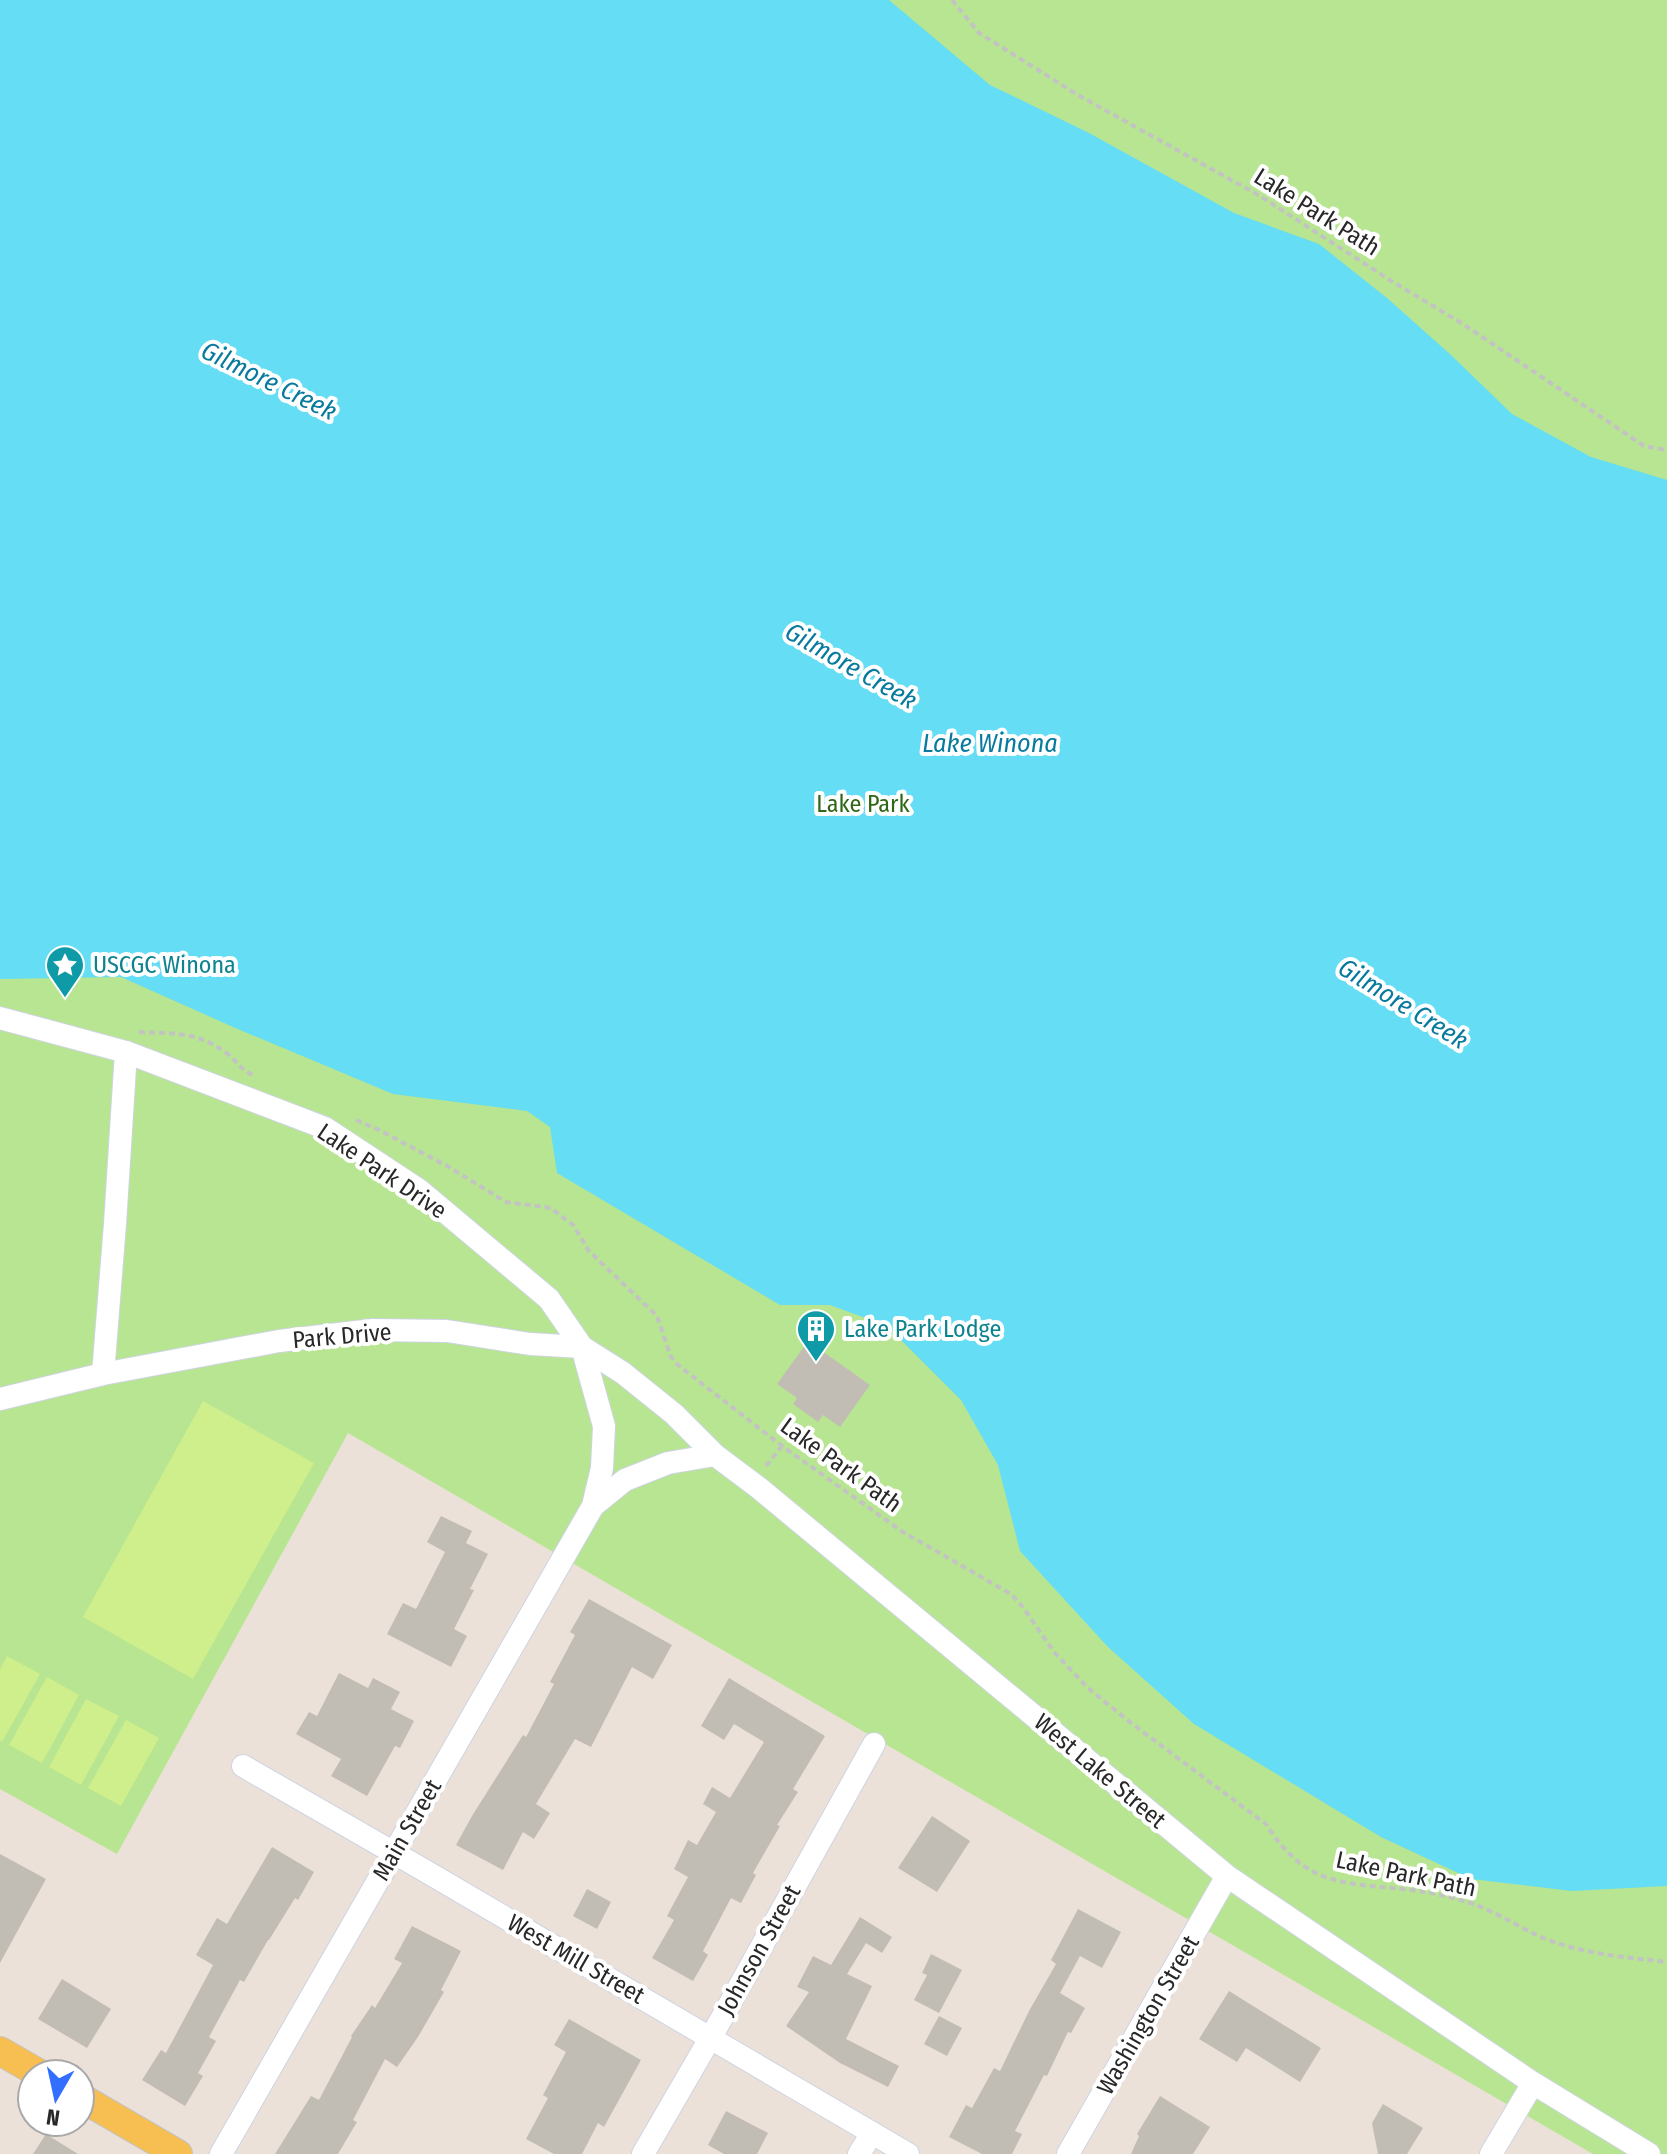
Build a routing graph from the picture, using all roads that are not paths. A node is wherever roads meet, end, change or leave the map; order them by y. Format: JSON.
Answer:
{"nodes":[{"id":1,"x":0,"y":1018,"type":"edge"},
{"id":2,"x":126,"y":1052,"type":"junction"},
{"id":3,"x":582,"y":1347,"type":"junction"},
{"id":4,"x":103,"y":1374,"type":"junction"},
{"id":5,"x":0,"y":1399,"type":"edge"},
{"id":6,"x":715,"y":1455,"type":"junction"},
{"id":7,"x":593,"y":1506,"type":"junction"},
{"id":8,"x":874,"y":1744,"type":"dead end"},
{"id":9,"x":243,"y":1766,"type":"dead end"},
{"id":10,"x":394,"y":1852,"type":"junction"},
{"id":11,"x":1227,"y":1876,"type":"junction"},
{"id":12,"x":710,"y":2037,"type":"junction"},
{"id":13,"x":1533,"y":2083,"type":"junction"},
{"id":14,"x":96,"y":2106,"type":"edge"},
{"id":15,"x":872,"y":2133,"type":"junction"},
{"id":16,"x":178,"y":2154,"type":"edge"},
{"id":17,"x":221,"y":2154,"type":"edge"},
{"id":18,"x":643,"y":2154,"type":"edge"},
{"id":19,"x":859,"y":2154,"type":"edge"},
{"id":20,"x":908,"y":2154,"type":"edge"},
{"id":21,"x":1068,"y":2154,"type":"edge"},
{"id":22,"x":1491,"y":2154,"type":"edge"},
{"id":23,"x":1649,"y":2154,"type":"edge"}],
"edges":[{"from":1,"to":2,"type":"street","name":"Lake Park Drive"},
{"from":2,"to":3,"type":"street","name":"Lake Park Drive"},
{"from":2,"to":4,"type":"street"},
{"from":3,"to":4,"type":"street","name":"Park Drive"},
{"from":3,"to":6,"type":"street","name":"West Lake Street"},
{"from":3,"to":7,"type":"street","name":"Main Street"},
{"from":4,"to":5,"type":"street","name":"Park Drive"},
{"from":6,"to":7,"type":"street","name":"Main Street"},
{"from":6,"to":11,"type":"street","name":"West Lake Street"},
{"from":7,"to":10,"type":"street","name":"Main Street"},
{"from":8,"to":12,"type":"street","name":"Johnson Street"},
{"from":9,"to":10,"type":"street","name":"West Mill Street"},
{"from":10,"to":12,"type":"street","name":"West Mill Street"},
{"from":10,"to":17,"type":"street","name":"Main Street"},
{"from":11,"to":13,"type":"street","name":"West Lake Street"},
{"from":11,"to":21,"type":"street","name":"Washington Street"},
{"from":12,"to":15,"type":"street","name":"West Mill Street"},
{"from":12,"to":18,"type":"street","name":"Johnson Street"},
{"from":13,"to":22,"type":"street"},
{"from":13,"to":23,"type":"street","name":"West Lake Street"},
{"from":14,"to":16,"type":"main road"},
{"from":15,"to":19,"type":"street"},
{"from":15,"to":20,"type":"street","name":"West Mill Street"}]}
